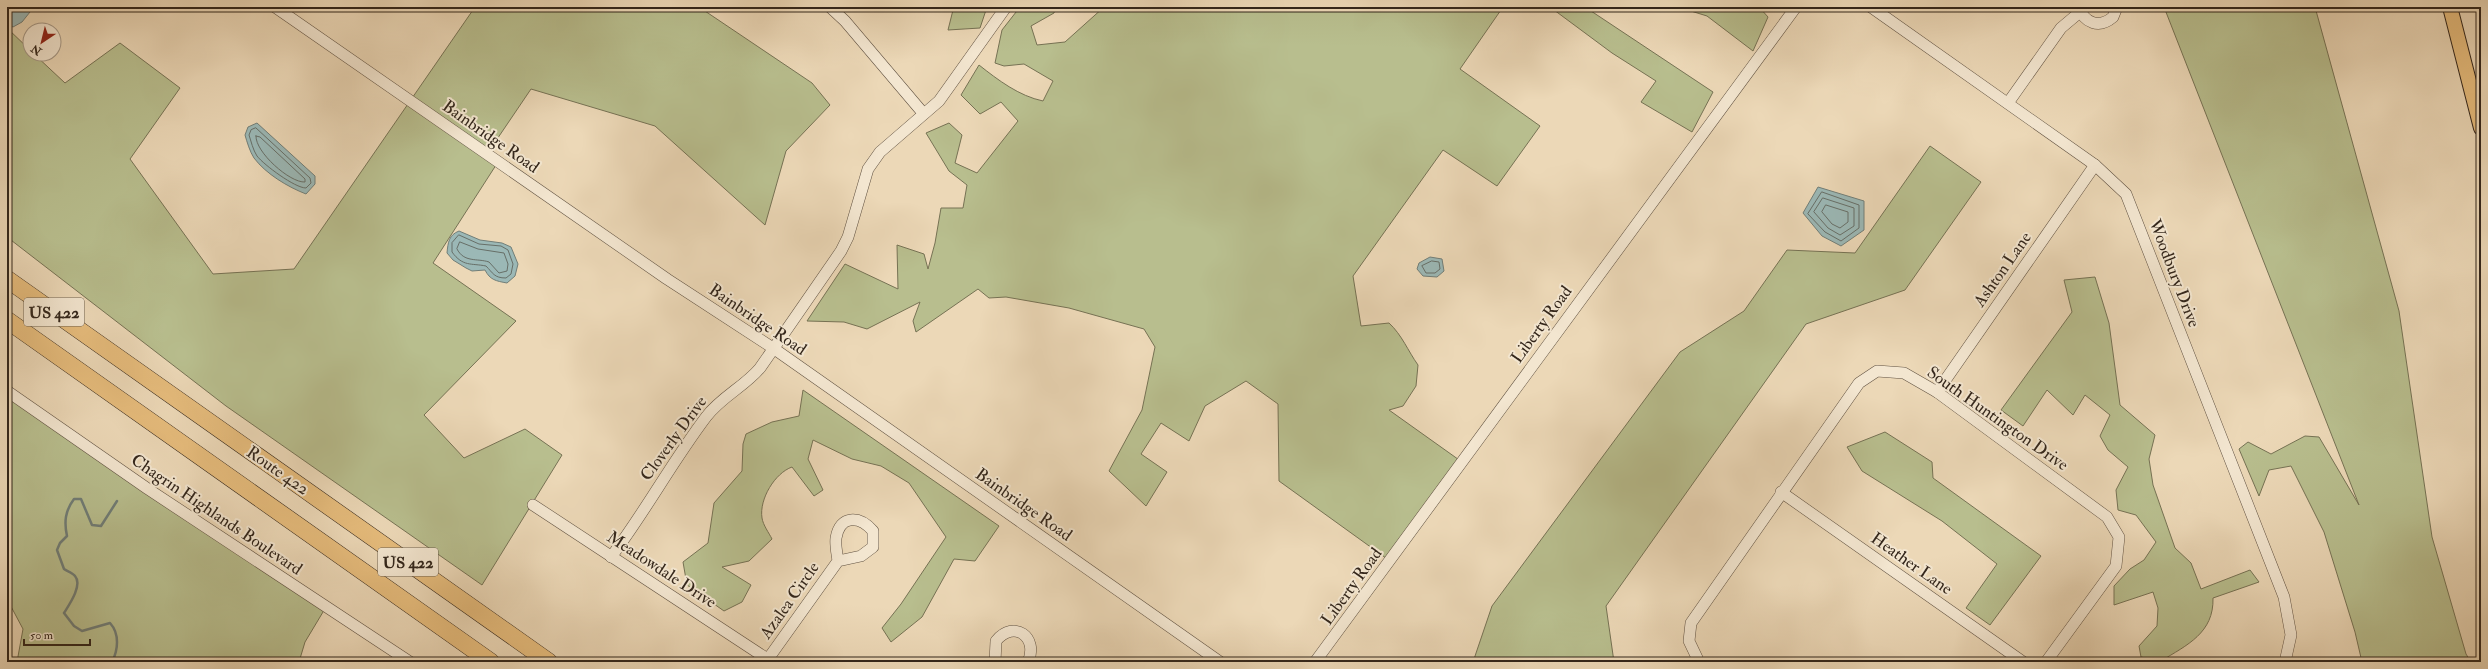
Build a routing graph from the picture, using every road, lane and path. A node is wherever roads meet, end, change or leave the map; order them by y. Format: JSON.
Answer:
{"nodes":[{"id":1,"x":275,"y":7,"type":"edge"},
{"id":2,"x":830,"y":7,"type":"edge"},
{"id":3,"x":1006,"y":7,"type":"edge"},
{"id":4,"x":1796,"y":7,"type":"edge"},
{"id":5,"x":1871,"y":7,"type":"edge"},
{"id":6,"x":2117,"y":7,"type":"edge"},
{"id":7,"x":2450,"y":7,"type":"edge"},
{"id":8,"x":2079,"y":9,"type":"edge"},
{"id":9,"x":2008,"y":103,"type":"junction"},
{"id":10,"x":923,"y":113,"type":"junction"},
{"id":11,"x":2481,"y":128,"type":"edge"},
{"id":12,"x":2095,"y":166,"type":"junction"},
{"id":13,"x":7,"y":279,"type":"edge"},
{"id":14,"x":7,"y":320,"type":"edge"},
{"id":15,"x":772,"y":348,"type":"junction"},
{"id":16,"x":7,"y":391,"type":"edge"},
{"id":17,"x":1937,"y":392,"type":"junction"},
{"id":18,"x":1781,"y":492,"type":"junction"},
{"id":19,"x":533,"y":505,"type":"dead end"},
{"id":20,"x":610,"y":557,"type":"junction"},
{"id":21,"x":838,"y":561,"type":"dead end"},
{"id":22,"x":405,"y":661,"type":"edge"},
{"id":23,"x":770,"y":661,"type":"edge"},
{"id":24,"x":491,"y":662,"type":"edge"},
{"id":25,"x":549,"y":662,"type":"edge"},
{"id":26,"x":995,"y":662,"type":"edge"},
{"id":27,"x":1028,"y":662,"type":"edge"},
{"id":28,"x":1220,"y":662,"type":"edge"},
{"id":29,"x":1315,"y":662,"type":"edge"},
{"id":30,"x":1699,"y":662,"type":"edge"},
{"id":31,"x":2023,"y":662,"type":"edge"},
{"id":32,"x":2046,"y":662,"type":"edge"},
{"id":33,"x":2285,"y":662,"type":"edge"}],
"edges":[{"from":1,"to":15,"type":"street","name":"Bainbridge Road"},
{"from":2,"to":10,"type":"street"},
{"from":3,"to":10,"type":"street","name":"Cloverly Drive"},
{"from":4,"to":29,"type":"street","name":"Liberty Road"},
{"from":5,"to":9,"type":"street","name":"Woodbury Drive"},
{"from":6,"to":8,"type":"street"},
{"from":7,"to":11,"type":"main road"},
{"from":8,"to":9,"type":"street"},
{"from":9,"to":12,"type":"street","name":"Woodbury Drive"},
{"from":10,"to":15,"type":"street","name":"Cloverly Drive"},
{"from":12,"to":17,"type":"street","name":"Ashton Lane"},
{"from":12,"to":33,"type":"street","name":"Woodbury Drive"},
{"from":13,"to":25,"type":"highway","name":"Route 422","number":"US 422"},
{"from":14,"to":24,"type":"highway","name":"Route 422","number":"US 422"},
{"from":15,"to":20,"type":"street","name":"Cloverly Drive"},
{"from":15,"to":28,"type":"street","name":"Bainbridge Road"},
{"from":16,"to":22,"type":"street","name":"Chagrin Highlands Boulevard"},
{"from":17,"to":18,"type":"street","name":"South Huntington Drive"},
{"from":17,"to":32,"type":"street","name":"South Huntington Drive"},
{"from":18,"to":30,"type":"street","name":"South Huntington Drive"},
{"from":18,"to":31,"type":"street","name":"Heather Lane"},
{"from":19,"to":20,"type":"street","name":"Meadowdale Drive"},
{"from":20,"to":23,"type":"street","name":"Meadowdale Drive"},
{"from":21,"to":23,"type":"street","name":"Azalea Circle"},
{"from":26,"to":27,"type":"street"}]}
